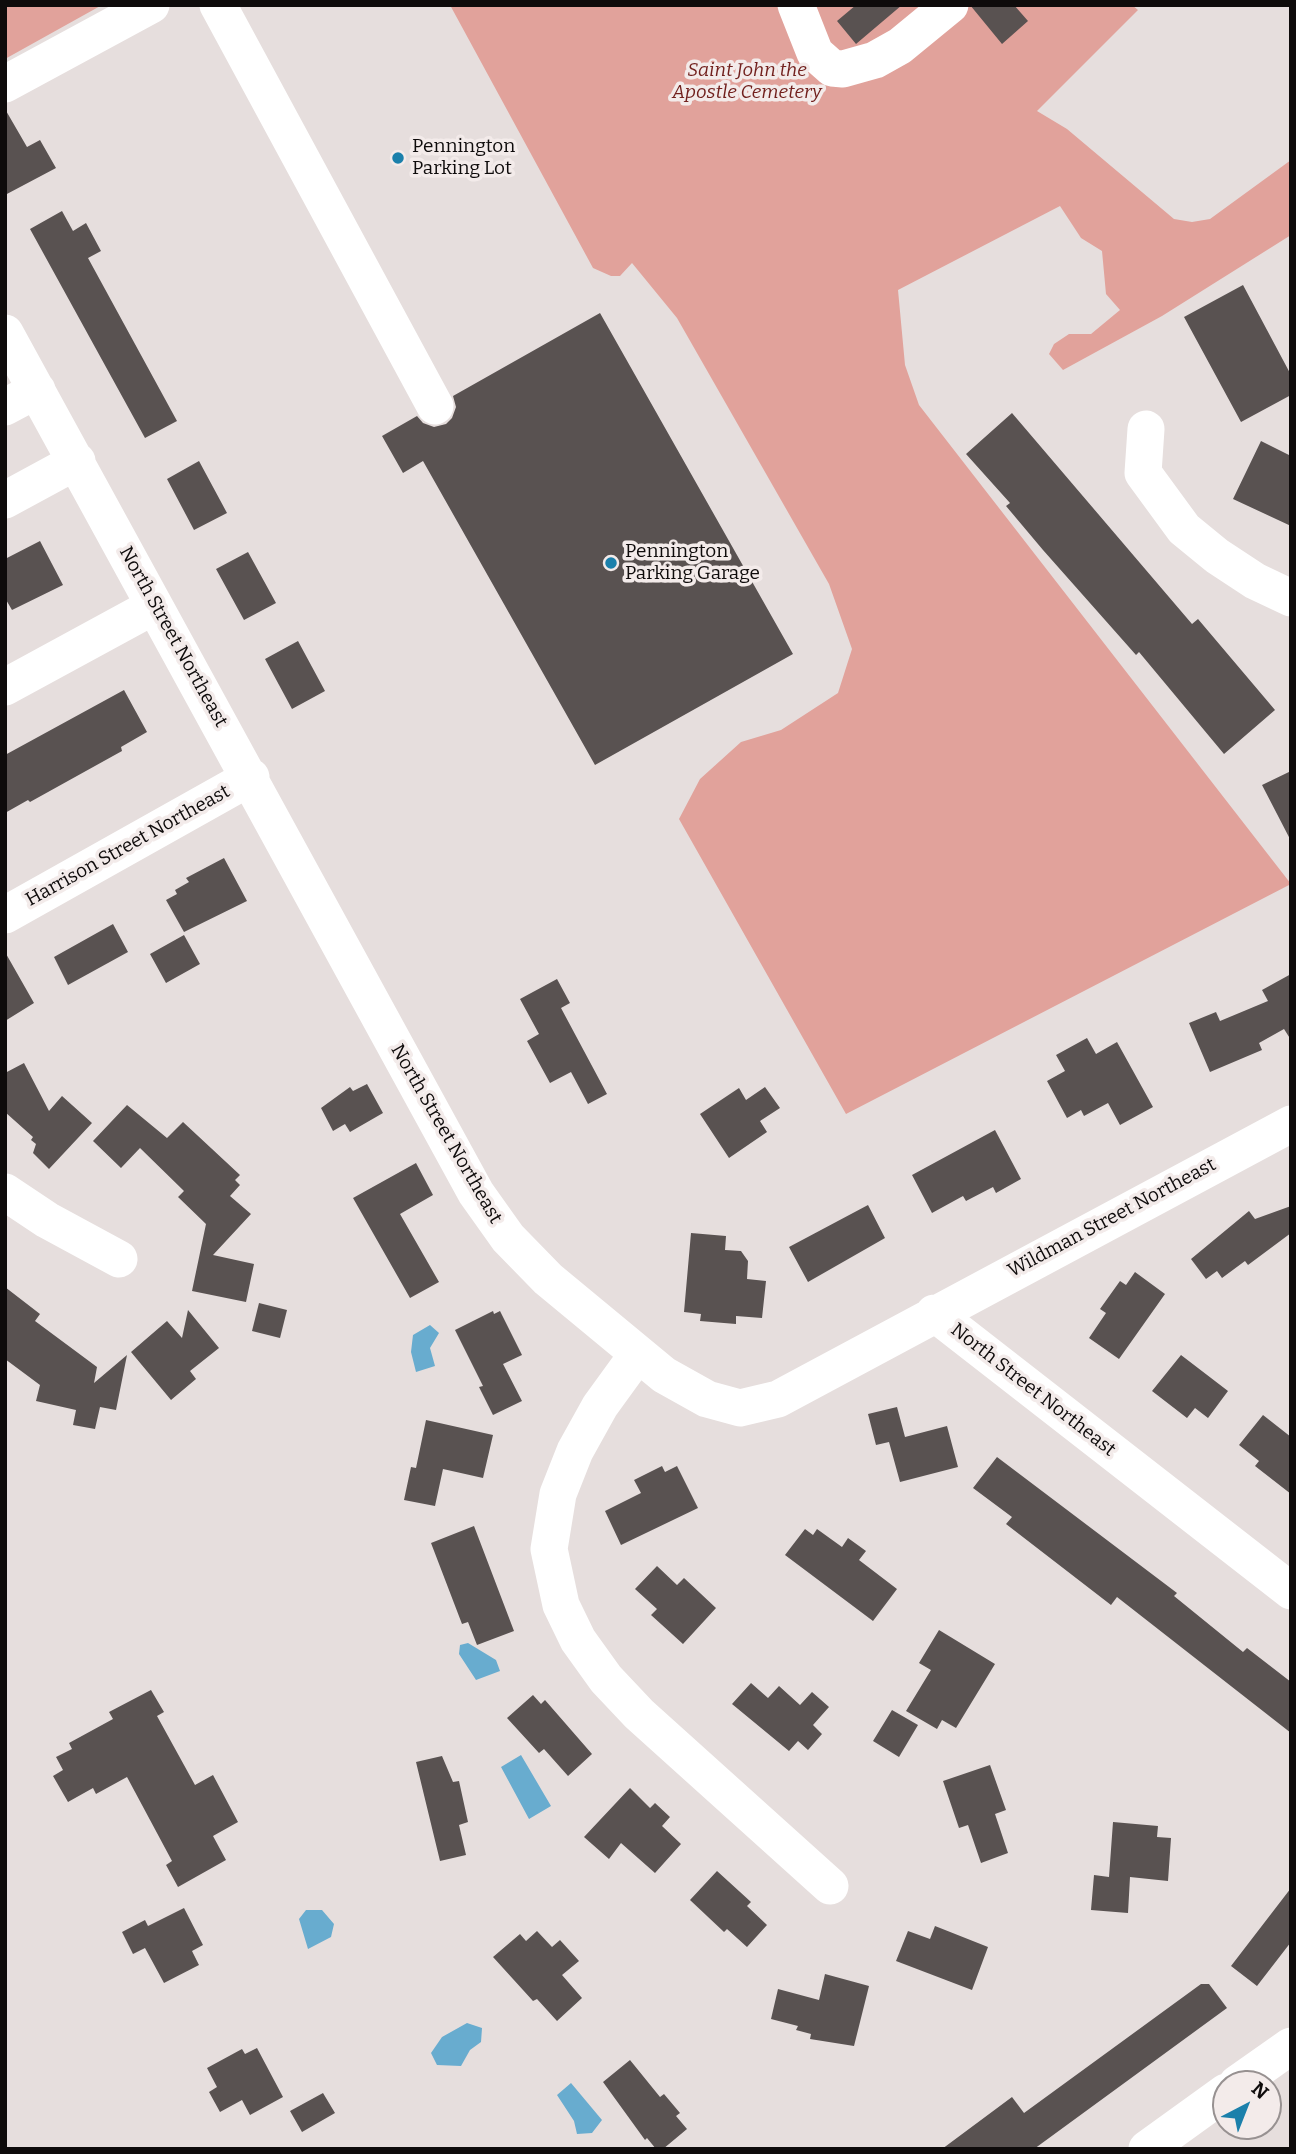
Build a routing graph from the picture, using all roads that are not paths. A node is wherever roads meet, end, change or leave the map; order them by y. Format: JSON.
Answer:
{"nodes":[{"id":1,"x":151,"y":5,"type":"edge"},
{"id":2,"x":218,"y":5,"type":"edge"},
{"id":3,"x":796,"y":5,"type":"edge"},
{"id":4,"x":950,"y":5,"type":"edge"},
{"id":5,"x":5,"y":85,"type":"edge"},
{"id":6,"x":5,"y":332,"type":"edge"},
{"id":7,"x":37,"y":390,"type":"junction"},
{"id":8,"x":435,"y":406,"type":"dead end"},
{"id":9,"x":5,"y":407,"type":"edge"},
{"id":10,"x":1146,"y":429,"type":"dead end"},
{"id":11,"x":77,"y":461,"type":"junction"},
{"id":12,"x":5,"y":499,"type":"edge"},
{"id":13,"x":1291,"y":598,"type":"edge"},
{"id":14,"x":154,"y":606,"type":"junction"},
{"id":15,"x":5,"y":687,"type":"edge"},
{"id":16,"x":251,"y":777,"type":"junction"},
{"id":17,"x":5,"y":915,"type":"edge"},
{"id":18,"x":1291,"y":1124,"type":"edge"},
{"id":19,"x":5,"y":1192,"type":"edge"},
{"id":20,"x":119,"y":1259,"type":"dead end"},
{"id":21,"x":934,"y":1313,"type":"junction"},
{"id":22,"x":637,"y":1355,"type":"junction"},
{"id":23,"x":1291,"y":1591,"type":"edge"},
{"id":24,"x":830,"y":1886,"type":"dead end"},
{"id":25,"x":1291,"y":2046,"type":"edge"},
{"id":26,"x":1257,"y":2070,"type":"edge"},
{"id":27,"x":1212,"y":2102,"type":"edge"},
{"id":28,"x":1147,"y":2149,"type":"edge"}],
"edges":[{"from":1,"to":5,"type":"street"},
{"from":2,"to":8,"type":"street"},
{"from":3,"to":4,"type":"street"},
{"from":6,"to":7,"type":"street","name":"North Street Northeast"},
{"from":7,"to":9,"type":"street"},
{"from":7,"to":11,"type":"street","name":"North Street Northeast"},
{"from":10,"to":13,"type":"street"},
{"from":11,"to":12,"type":"street"},
{"from":11,"to":14,"type":"street","name":"North Street Northeast"},
{"from":14,"to":15,"type":"street"},
{"from":14,"to":16,"type":"street","name":"North Street Northeast"},
{"from":16,"to":17,"type":"street","name":"Harrison Street Northeast"},
{"from":16,"to":22,"type":"street","name":"North Street Northeast"},
{"from":18,"to":21,"type":"street","name":"Wildman Street Northeast"},
{"from":19,"to":20,"type":"street"},
{"from":21,"to":22,"type":"street","name":"North Street Northeast"},
{"from":21,"to":23,"type":"street","name":"North Street Northeast"},
{"from":22,"to":24,"type":"street"},
{"from":25,"to":26,"type":"street"},
{"from":27,"to":28,"type":"street"}]}
